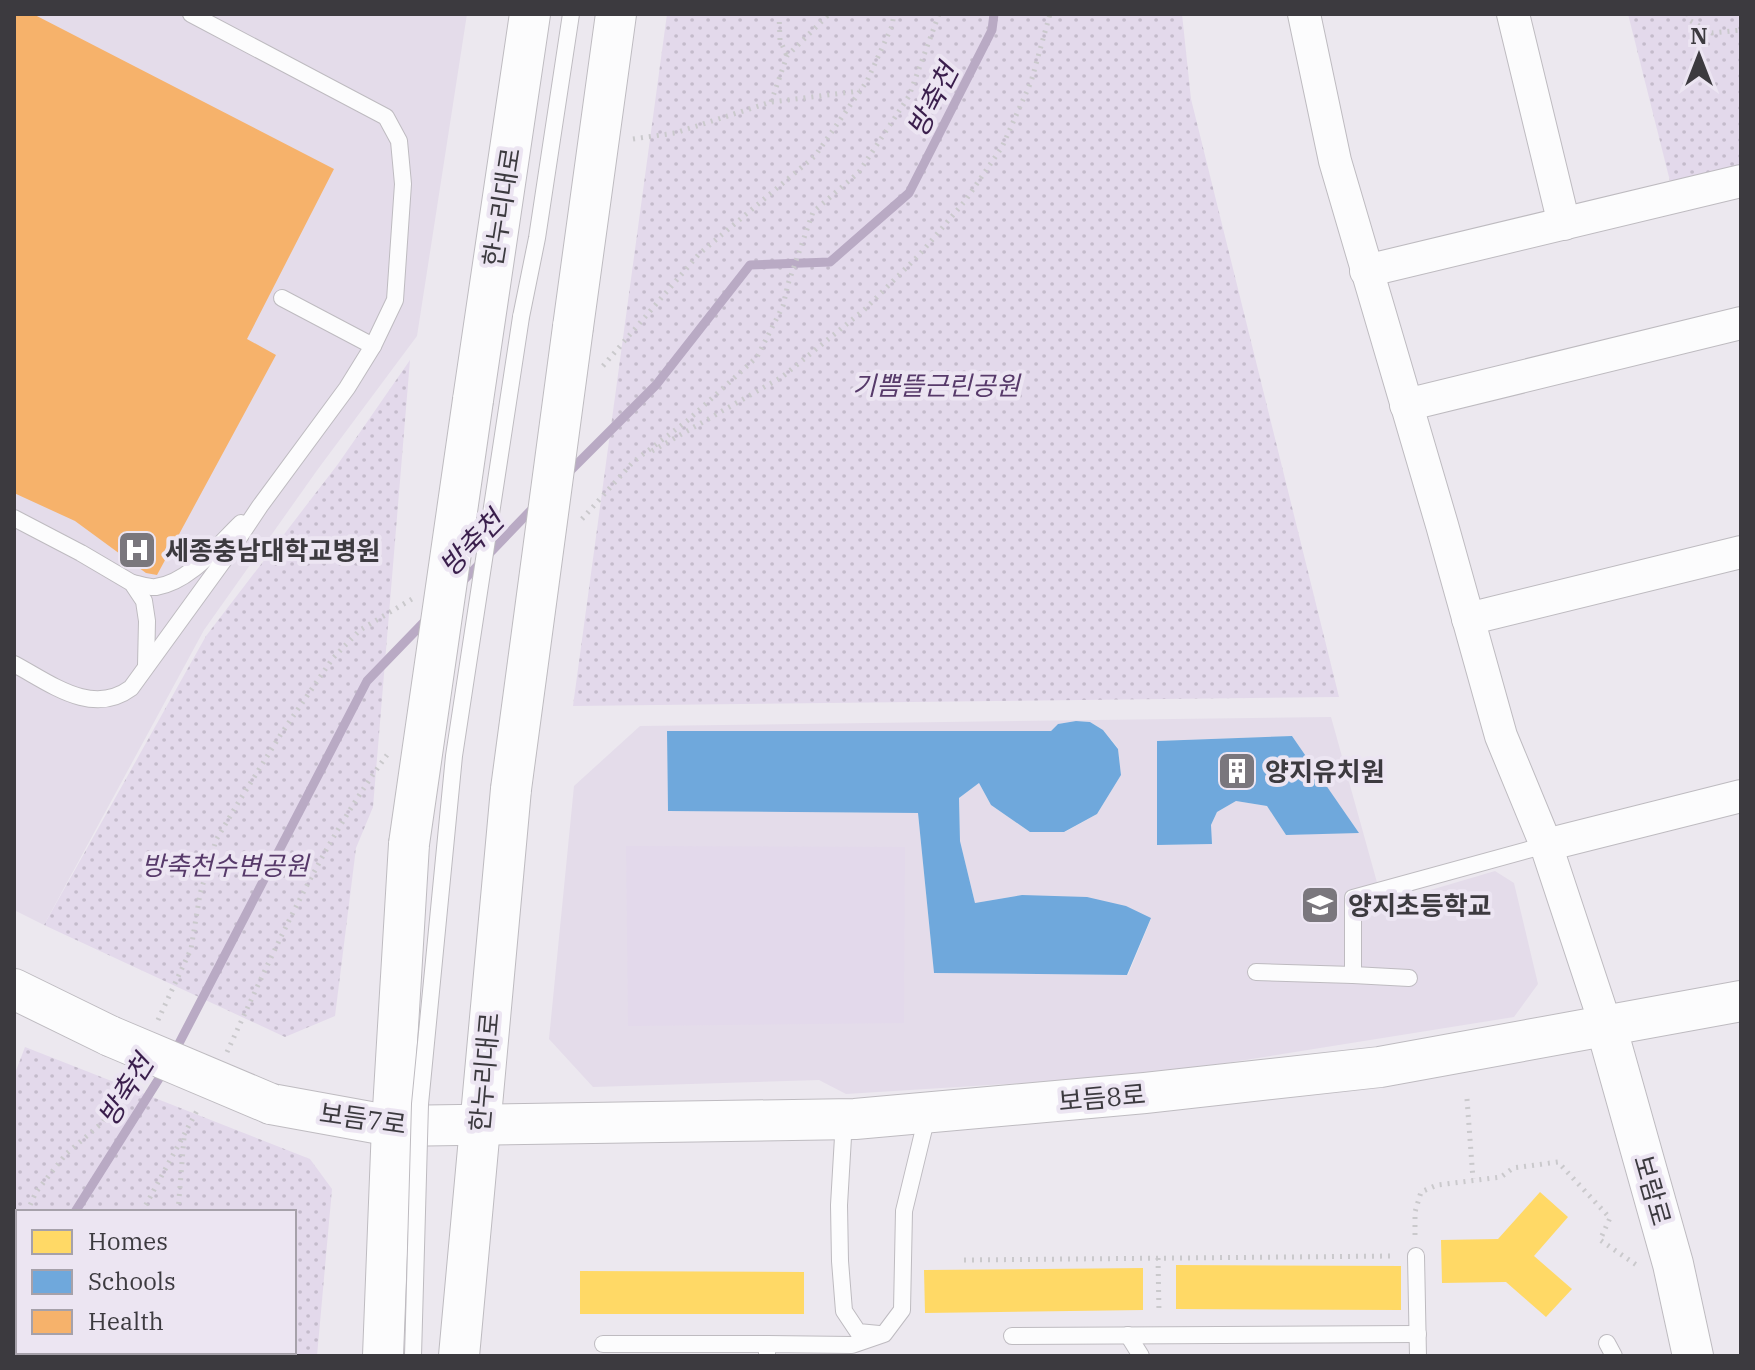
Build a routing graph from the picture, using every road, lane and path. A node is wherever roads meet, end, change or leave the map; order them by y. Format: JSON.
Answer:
{"nodes":[{"id":1,"x":191,"y":14,"type":"edge"},
{"id":2,"x":530,"y":14,"type":"edge"},
{"id":3,"x":571,"y":14,"type":"edge"},
{"id":4,"x":616,"y":14,"type":"edge"},
{"id":5,"x":779,"y":14,"type":"edge"},
{"id":6,"x":829,"y":14,"type":"edge"},
{"id":7,"x":939,"y":14,"type":"edge"},
{"id":8,"x":1050,"y":14,"type":"edge"},
{"id":9,"x":1304,"y":14,"type":"edge"},
{"id":10,"x":1513,"y":14,"type":"edge"},
{"id":11,"x":1688,"y":14,"type":"edge"},
{"id":12,"x":1741,"y":30,"type":"edge"},
{"id":13,"x":787,"y":56,"type":"junction"},
{"id":14,"x":860,"y":91,"type":"dead end"},
{"id":15,"x":771,"y":102,"type":"junction"},
{"id":16,"x":632,"y":139,"type":"dead end"},
{"id":17,"x":1741,"y":181,"type":"edge"},
{"id":18,"x":1564,"y":224,"type":"junction"},
{"id":19,"x":1366,"y":271,"type":"junction"},
{"id":20,"x":788,"y":284,"type":"dead end"},
{"id":21,"x":282,"y":298,"type":"dead end"},
{"id":22,"x":1741,"y":323,"type":"edge"},
{"id":23,"x":373,"y":346,"type":"junction"},
{"id":24,"x":1406,"y":405,"type":"junction"},
{"id":25,"x":633,"y":462,"type":"dead end"},
{"id":26,"x":260,"y":506,"type":"junction"},
{"id":27,"x":14,"y":518,"type":"edge"},
{"id":28,"x":1741,"y":552,"type":"edge"},
{"id":29,"x":132,"y":583,"type":"junction"},
{"id":30,"x":1468,"y":619,"type":"junction"},
{"id":31,"x":14,"y":664,"type":"edge"},
{"id":32,"x":146,"y":666,"type":"junction"},
{"id":33,"x":1741,"y":796,"type":"edge"},
{"id":34,"x":1546,"y":845,"type":"junction"},
{"id":35,"x":1256,"y":972,"type":"dead end"},
{"id":36,"x":1353,"y":975,"type":"junction"},
{"id":37,"x":1409,"y":978,"type":"dead end"},
{"id":38,"x":14,"y":989,"type":"edge"},
{"id":39,"x":1741,"y":1001,"type":"edge"},
{"id":40,"x":1606,"y":1026,"type":"junction"},
{"id":41,"x":1467,"y":1099,"type":"dead end"},
{"id":42,"x":928,"y":1112,"type":"junction"},
{"id":43,"x":844,"y":1119,"type":"junction"},
{"id":44,"x":392,"y":1126,"type":"junction"},
{"id":45,"x":467,"y":1126,"type":"junction"},
{"id":46,"x":185,"y":1132,"type":"dead end"},
{"id":47,"x":1473,"y":1179,"type":"junction"},
{"id":48,"x":178,"y":1210,"type":"edge"},
{"id":49,"x":1416,"y":1256,"type":"junction"},
{"id":50,"x":1158,"y":1258,"type":"junction"},
{"id":51,"x":964,"y":1260,"type":"dead end"},
{"id":52,"x":1641,"y":1268,"type":"dead end"},
{"id":53,"x":884,"y":1334,"type":"junction"},
{"id":54,"x":1418,"y":1334,"type":"junction"},
{"id":55,"x":1128,"y":1335,"type":"junction"},
{"id":56,"x":1159,"y":1335,"type":"junction"},
{"id":57,"x":1012,"y":1336,"type":"dead end"},
{"id":58,"x":603,"y":1344,"type":"dead end"},
{"id":59,"x":767,"y":1350,"type":"edge"},
{"id":60,"x":383,"y":1356,"type":"edge"},
{"id":61,"x":413,"y":1356,"type":"edge"},
{"id":62,"x":459,"y":1356,"type":"edge"},
{"id":63,"x":1141,"y":1356,"type":"edge"},
{"id":64,"x":1418,"y":1356,"type":"edge"},
{"id":65,"x":1693,"y":1356,"type":"edge"}],
"edges":[{"from":1,"to":23,"type":"lane"},
{"from":2,"to":44,"type":"street","name":"한누리대로","bridge":true},
{"from":3,"to":61,"type":"lane","bridge":true},
{"from":4,"to":45,"type":"street","name":"한누리대로","bridge":true},
{"from":5,"to":13,"type":"path"},
{"from":6,"to":13,"type":"path"},
{"from":7,"to":20,"type":"path"},
{"from":8,"to":25,"type":"path"},
{"from":9,"to":19,"type":"street"},
{"from":10,"to":18,"type":"street"},
{"from":11,"to":12,"type":"path"},
{"from":13,"to":15,"type":"path"},
{"from":14,"to":15,"type":"path"},
{"from":15,"to":16,"type":"path"},
{"from":17,"to":18,"type":"street"},
{"from":18,"to":19,"type":"street"},
{"from":19,"to":24,"type":"street"},
{"from":21,"to":23,"type":"lane"},
{"from":22,"to":24,"type":"street"},
{"from":23,"to":26,"type":"lane"},
{"from":24,"to":30,"type":"street"},
{"from":26,"to":29,"type":"lane"},
{"from":26,"to":32,"type":"lane"},
{"from":27,"to":29,"type":"lane"},
{"from":28,"to":30,"type":"street"},
{"from":29,"to":32,"type":"lane"},
{"from":30,"to":34,"type":"street"},
{"from":31,"to":32,"type":"lane"},
{"from":33,"to":34,"type":"street"},
{"from":34,"to":36,"type":"lane"},
{"from":34,"to":40,"type":"street"},
{"from":35,"to":36,"type":"lane"},
{"from":36,"to":37,"type":"lane"},
{"from":38,"to":44,"type":"street","name":"보듬7로","bridge":true},
{"from":39,"to":40,"type":"street","name":"보듬8로"},
{"from":40,"to":42,"type":"street","name":"보듬8로"},
{"from":40,"to":65,"type":"street","name":"보람로"},
{"from":41,"to":47,"type":"path"},
{"from":42,"to":43,"type":"street","name":"보듬8로"},
{"from":42,"to":53,"type":"lane"},
{"from":43,"to":45,"type":"street","name":"보듬8로"},
{"from":43,"to":53,"type":"lane"},
{"from":44,"to":45,"type":"street","name":"보듬7로"},
{"from":44,"to":60,"type":"street"},
{"from":45,"to":62,"type":"street","name":"한누리대로"},
{"from":46,"to":48,"type":"path"},
{"from":47,"to":49,"type":"path"},
{"from":47,"to":52,"type":"path"},
{"from":49,"to":50,"type":"path"},
{"from":49,"to":54,"type":"lane"},
{"from":50,"to":51,"type":"path"},
{"from":50,"to":56,"type":"path"},
{"from":53,"to":59,"type":"lane"},
{"from":54,"to":56,"type":"lane"},
{"from":54,"to":64,"type":"lane"},
{"from":55,"to":56,"type":"lane"},
{"from":55,"to":57,"type":"lane"},
{"from":55,"to":63,"type":"lane"},
{"from":58,"to":59,"type":"lane"}]}
